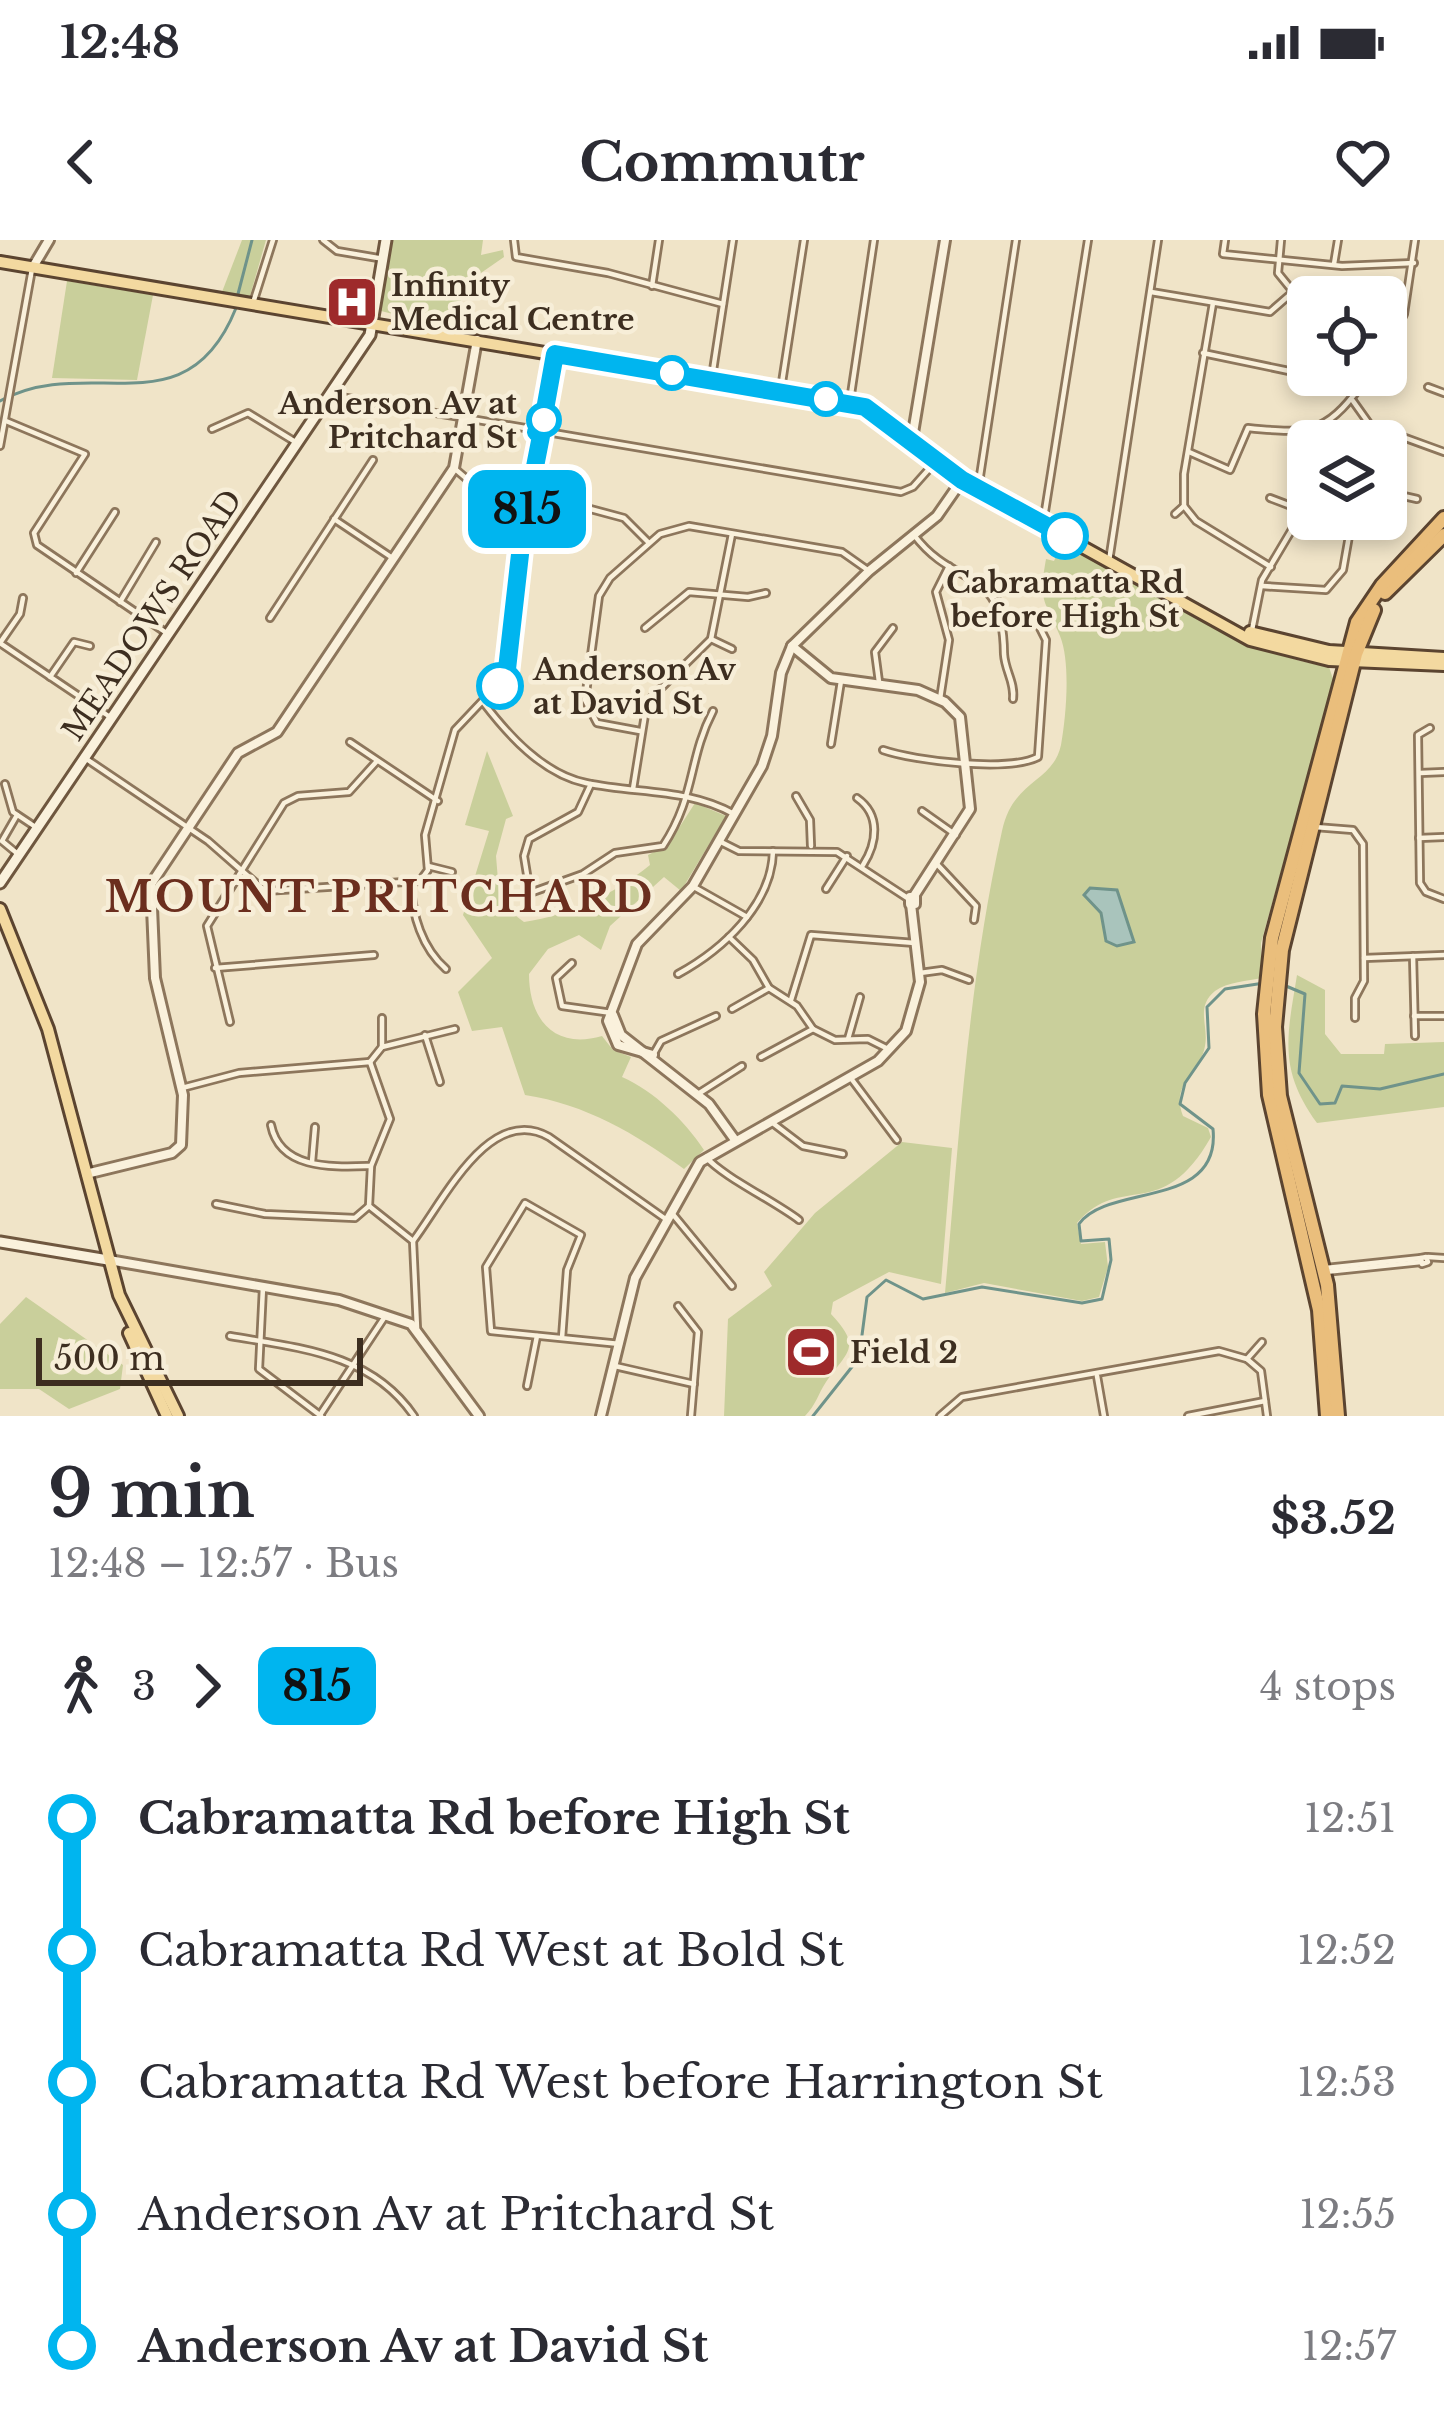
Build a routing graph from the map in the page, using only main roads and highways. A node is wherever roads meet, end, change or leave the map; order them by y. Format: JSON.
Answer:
{"nodes":[{"id":1,"x":386,"y":240,"type":"edge"},
{"id":2,"x":0,"y":262,"type":"edge"},
{"id":3,"x":374,"y":323,"type":"junction"},
{"id":4,"x":1444,"y":518,"type":"edge"},
{"id":5,"x":1444,"y":535,"type":"edge"},
{"id":6,"x":1364,"y":629,"type":"junction"},
{"id":7,"x":1251,"y":636,"type":"junction"},
{"id":8,"x":1318,"y":658,"type":"junction"},
{"id":9,"x":1351,"y":658,"type":"junction"},
{"id":10,"x":1381,"y":661,"type":"junction"},
{"id":11,"x":1444,"y":662,"type":"edge"},
{"id":12,"x":1344,"y":686,"type":"junction"},
{"id":13,"x":0,"y":884,"type":"edge"},
{"id":14,"x":0,"y":909,"type":"edge"},
{"id":15,"x":3,"y":924,"type":"edge"},
{"id":16,"x":0,"y":1242,"type":"edge"},
{"id":17,"x":108,"y":1260,"type":"junction"},
{"id":18,"x":1320,"y":1271,"type":"junction"},
{"id":19,"x":119,"y":1295,"type":"junction"},
{"id":20,"x":167,"y":1416,"type":"edge"},
{"id":21,"x":178,"y":1416,"type":"edge"},
{"id":22,"x":1327,"y":1416,"type":"edge"},
{"id":23,"x":1338,"y":1416,"type":"edge"}],
"edges":[{"from":1,"to":3,"type":"main road","name":"MEADOWS ROAD"},
{"from":2,"to":3,"type":"main road"},
{"from":3,"to":7,"type":"main road"},
{"from":3,"to":13,"type":"main road","name":"MEADOWS ROAD"},
{"from":4,"to":9,"type":"highway"},
{"from":5,"to":6,"type":"highway"},
{"from":6,"to":9,"type":"highway"},
{"from":6,"to":10,"type":"main road"},
{"from":7,"to":8,"type":"main road"},
{"from":7,"to":9,"type":"main road"},
{"from":8,"to":9,"type":"main road"},
{"from":8,"to":12,"type":"main road"},
{"from":9,"to":10,"type":"main road"},
{"from":9,"to":12,"type":"highway"},
{"from":10,"to":11,"type":"main road"},
{"from":10,"to":12,"type":"main road"},
{"from":12,"to":18,"type":"highway"},
{"from":14,"to":15,"type":"main road"},
{"from":15,"to":17,"type":"main road"},
{"from":16,"to":17,"type":"main road"},
{"from":17,"to":19,"type":"main road"},
{"from":18,"to":22,"type":"highway"},
{"from":18,"to":23,"type":"highway"},
{"from":19,"to":20,"type":"main road"},
{"from":19,"to":21,"type":"main road"}]}
